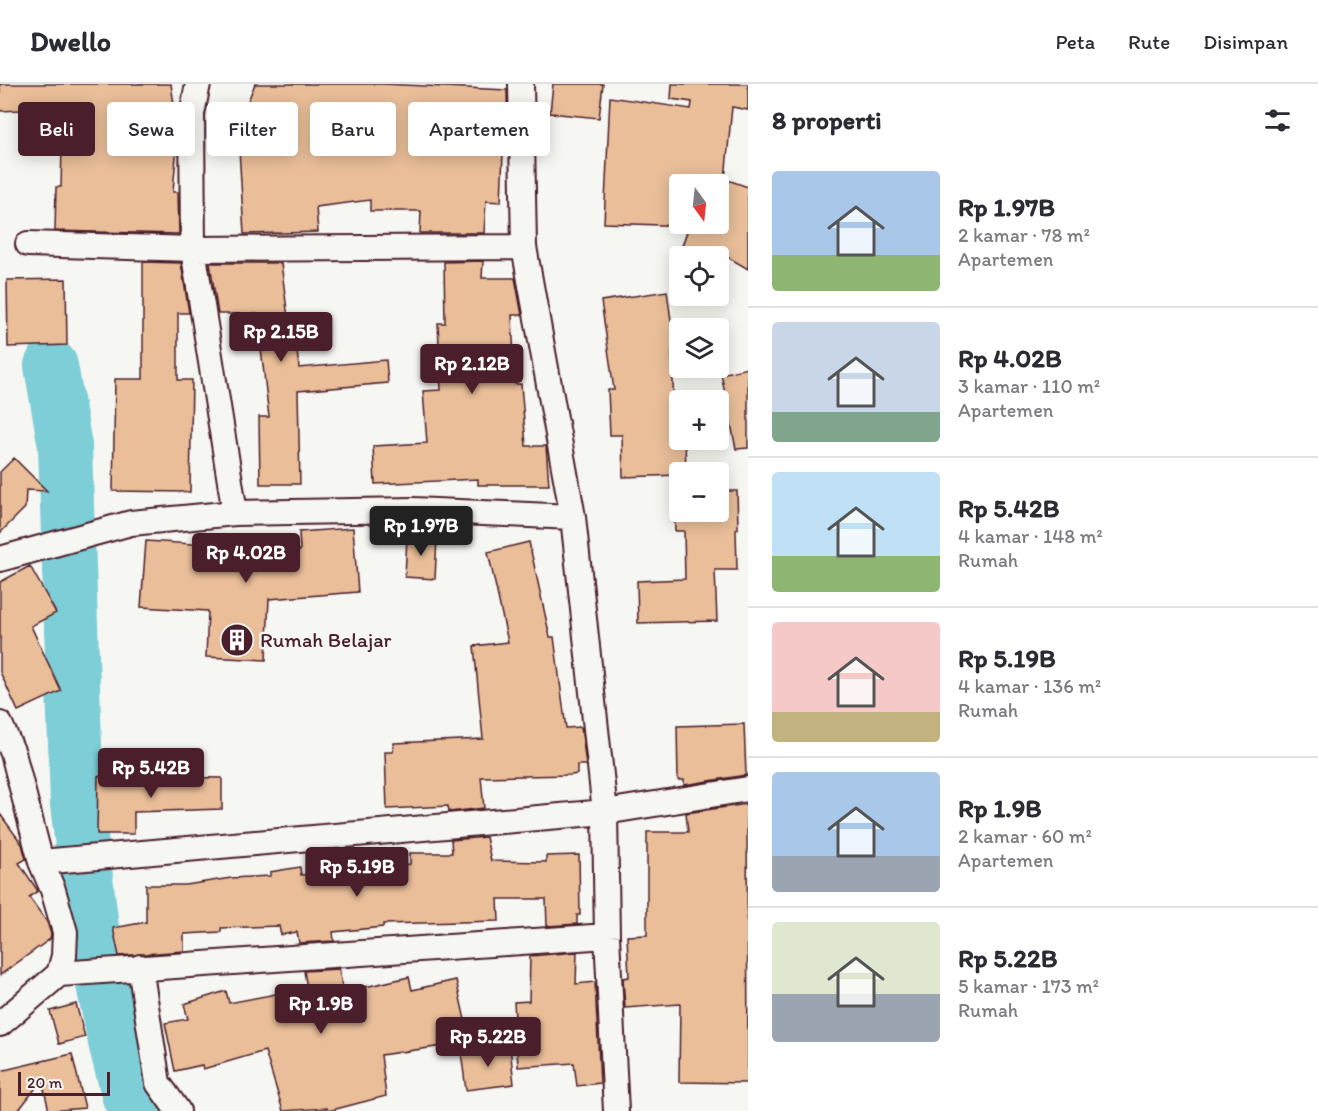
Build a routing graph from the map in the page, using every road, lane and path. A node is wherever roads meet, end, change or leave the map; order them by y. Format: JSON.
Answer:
{"nodes":[{"id":1,"x":198,"y":84,"type":"edge"},
{"id":2,"x":521,"y":84,"type":"edge"},
{"id":3,"x":27,"y":244,"type":"dead end"},
{"id":4,"x":524,"y":247,"type":"junction"},
{"id":5,"x":193,"y":249,"type":"junction"},
{"id":6,"x":235,"y":513,"type":"junction"},
{"id":7,"x":573,"y":517,"type":"junction"},
{"id":8,"x":0,"y":559,"type":"edge"},
{"id":9,"x":0,"y":724,"type":"edge"},
{"id":10,"x":748,"y":789,"type":"edge"},
{"id":11,"x":605,"y":812,"type":"junction"},
{"id":12,"x":45,"y":861,"type":"junction"},
{"id":13,"x":607,"y":936,"type":"junction"},
{"id":14,"x":134,"y":967,"type":"junction"},
{"id":15,"x":64,"y":974,"type":"junction"},
{"id":16,"x":0,"y":1024,"type":"edge"},
{"id":17,"x":178,"y":1111,"type":"edge"},
{"id":18,"x":616,"y":1111,"type":"edge"}],
"edges":[{"from":1,"to":5,"type":"street"},
{"from":2,"to":4,"type":"street"},
{"from":3,"to":5,"type":"street"},
{"from":4,"to":5,"type":"street"},
{"from":4,"to":7,"type":"street"},
{"from":5,"to":6,"type":"street"},
{"from":6,"to":7,"type":"street"},
{"from":6,"to":8,"type":"street"},
{"from":7,"to":11,"type":"street"},
{"from":9,"to":12,"type":"street"},
{"from":10,"to":11,"type":"street"},
{"from":11,"to":12,"type":"street"},
{"from":11,"to":13,"type":"street"},
{"from":12,"to":15,"type":"street"},
{"from":13,"to":14,"type":"street"},
{"from":13,"to":18,"type":"street"},
{"from":14,"to":15,"type":"street"},
{"from":14,"to":17,"type":"street"},
{"from":15,"to":16,"type":"street"}]}
